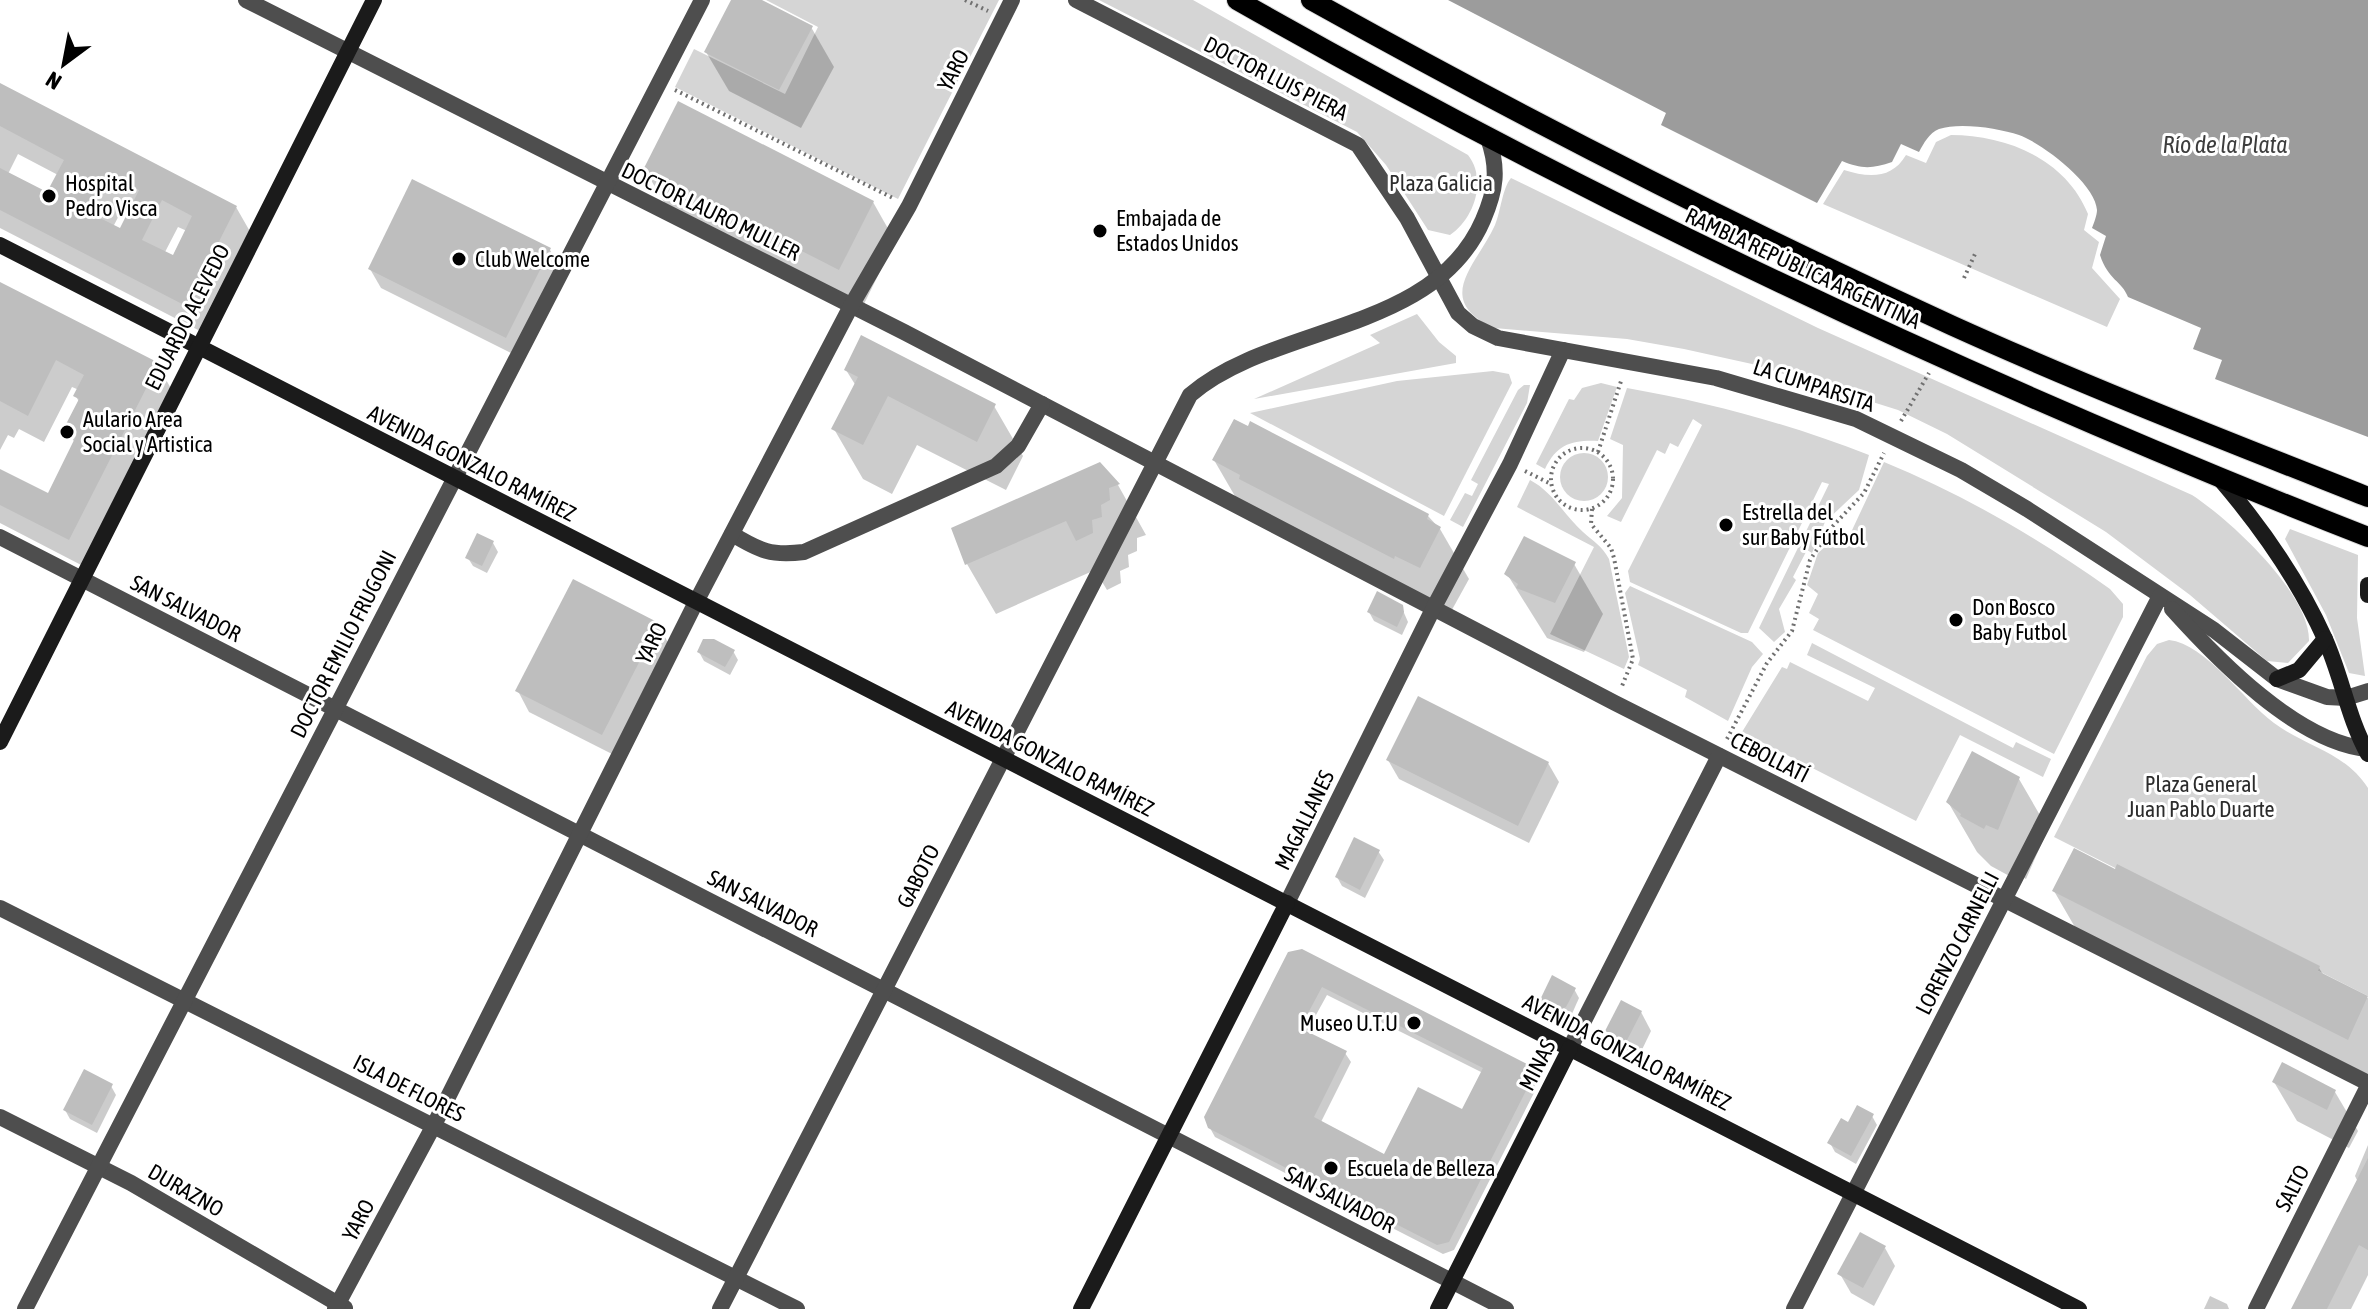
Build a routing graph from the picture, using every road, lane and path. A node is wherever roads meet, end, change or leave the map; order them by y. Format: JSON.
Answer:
{"nodes":[{"id":1,"x":246,"y":0,"type":"edge"},
{"id":2,"x":374,"y":0,"type":"edge"},
{"id":3,"x":702,"y":0,"type":"edge"},
{"id":4,"x":965,"y":0,"type":"edge"},
{"id":5,"x":1012,"y":0,"type":"edge"},
{"id":6,"x":1076,"y":0,"type":"edge"},
{"id":7,"x":1237,"y":0,"type":"edge"},
{"id":8,"x":1311,"y":0,"type":"edge"},
{"id":9,"x":1003,"y":18,"type":"junction"},
{"id":10,"x":348,"y":51,"type":"junction"},
{"id":11,"x":660,"y":82,"type":"junction"},
{"id":12,"x":1488,"y":138,"type":"junction"},
{"id":13,"x":607,"y":184,"type":"junction"},
{"id":14,"x":909,"y":206,"type":"junction"},
{"id":15,"x":0,"y":245,"type":"edge"},
{"id":16,"x":1975,"y":254,"type":"dead end"},
{"id":17,"x":1964,"y":278,"type":"dead end"},
{"id":18,"x":1438,"y":281,"type":"junction"},
{"id":19,"x":851,"y":306,"type":"junction"},
{"id":20,"x":197,"y":346,"type":"junction"},
{"id":21,"x":1563,"y":350,"type":"junction"},
{"id":22,"x":1938,"y":359,"type":"junction"},
{"id":23,"x":1626,"y":360,"type":"junction"},
{"id":24,"x":1042,"y":404,"type":"junction"},
{"id":25,"x":1893,"y":435,"type":"junction"},
{"id":26,"x":1598,"y":452,"type":"junction"},
{"id":27,"x":1155,"y":464,"type":"junction"},
{"id":28,"x":1510,"y":464,"type":"junction"},
{"id":29,"x":452,"y":478,"type":"junction"},
{"id":30,"x":2220,"y":479,"type":"junction"},
{"id":31,"x":1551,"y":484,"type":"junction"},
{"id":32,"x":2368,"y":497,"type":"edge"},
{"id":33,"x":1592,"y":509,"type":"junction"},
{"id":34,"x":732,"y":534,"type":"junction"},
{"id":35,"x":0,"y":537,"type":"edge"},
{"id":36,"x":2368,"y":537,"type":"edge"},
{"id":37,"x":81,"y":579,"type":"junction"},
{"id":38,"x":2368,"y":585,"type":"edge"},
{"id":39,"x":2368,"y":595,"type":"edge"},
{"id":40,"x":2160,"y":596,"type":"junction"},
{"id":41,"x":696,"y":602,"type":"junction"},
{"id":42,"x":1434,"y":607,"type":"junction"},
{"id":43,"x":2325,"y":639,"type":"junction"},
{"id":44,"x":2277,"y":679,"type":"junction"},
{"id":45,"x":2368,"y":691,"type":"edge"},
{"id":46,"x":2346,"y":698,"type":"junction"},
{"id":47,"x":1615,"y":703,"type":"junction"},
{"id":48,"x":335,"y":708,"type":"junction"},
{"id":49,"x":0,"y":742,"type":"edge"},
{"id":50,"x":2367,"y":751,"type":"edge"},
{"id":51,"x":1719,"y":756,"type":"junction"},
{"id":52,"x":1003,"y":759,"type":"junction"},
{"id":53,"x":581,"y":834,"type":"junction"},
{"id":54,"x":2004,"y":900,"type":"junction"},
{"id":55,"x":1287,"y":903,"type":"junction"},
{"id":56,"x":0,"y":908,"type":"edge"},
{"id":57,"x":884,"y":990,"type":"junction"},
{"id":58,"x":184,"y":1000,"type":"junction"},
{"id":59,"x":1570,"y":1048,"type":"junction"},
{"id":60,"x":2368,"y":1085,"type":"edge"},
{"id":61,"x":0,"y":1117,"type":"edge"},
{"id":62,"x":434,"y":1125,"type":"junction"},
{"id":63,"x":1169,"y":1136,"type":"junction"},
{"id":64,"x":100,"y":1166,"type":"junction"},
{"id":65,"x":1855,"y":1193,"type":"junction"},
{"id":66,"x":736,"y":1278,"type":"junction"},
{"id":67,"x":1452,"y":1281,"type":"junction"},
{"id":68,"x":340,"y":1307,"type":"edge"},
{"id":69,"x":25,"y":1309,"type":"edge"},
{"id":70,"x":720,"y":1309,"type":"edge"},
{"id":71,"x":797,"y":1309,"type":"edge"},
{"id":72,"x":1081,"y":1309,"type":"edge"},
{"id":73,"x":1438,"y":1309,"type":"edge"},
{"id":74,"x":1506,"y":1309,"type":"edge"},
{"id":75,"x":1794,"y":1309,"type":"edge"},
{"id":76,"x":2079,"y":1309,"type":"edge"},
{"id":77,"x":2256,"y":1309,"type":"edge"}],
"edges":[{"from":1,"to":10,"type":"street","name":"DOCTOR LAURO MULLER"},
{"from":2,"to":10,"type":"street","name":"EDUARDO ACEVEDO"},
{"from":3,"to":11,"type":"street","name":"DOCTOR EMILIO FRUGONI"},
{"from":4,"to":9,"type":"path"},
{"from":5,"to":9,"type":"street","name":"YARO"},
{"from":6,"to":18,"type":"street","name":"DOCTOR LUIS PIERA"},
{"from":7,"to":12,"type":"main road","name":"RAMBLA REPÚBLICA ARGENTINA"},
{"from":8,"to":32,"type":"main road","name":"RAMBLA REPÚBLICA ARGENTINA"},
{"from":9,"to":14,"type":"street","name":"YARO"},
{"from":10,"to":13,"type":"street","name":"DOCTOR LAURO MULLER"},
{"from":10,"to":20,"type":"street","name":"EDUARDO ACEVEDO"},
{"from":11,"to":13,"type":"street","name":"DOCTOR EMILIO FRUGONI"},
{"from":11,"to":14,"type":"path"},
{"from":12,"to":18,"type":"street"},
{"from":12,"to":22,"type":"main road","name":"RAMBLA REPÚBLICA ARGENTINA"},
{"from":13,"to":19,"type":"street","name":"DOCTOR LAURO MULLER"},
{"from":13,"to":29,"type":"street","name":"DOCTOR EMILIO FRUGONI"},
{"from":14,"to":19,"type":"street","name":"YARO"},
{"from":15,"to":20,"type":"street","name":"AVENIDA GONZALO RAMÍREZ"},
{"from":16,"to":17,"type":"path"},
{"from":18,"to":21,"type":"street","name":"LA CUMPARSITA"},
{"from":18,"to":27,"type":"street","name":"GABOTO"},
{"from":19,"to":24,"type":"street","name":"DOCTOR LAURO MULLER"},
{"from":19,"to":34,"type":"street","name":"YARO"},
{"from":20,"to":29,"type":"street","name":"AVENIDA GONZALO RAMÍREZ"},
{"from":20,"to":37,"type":"street","name":"EDUARDO ACEVEDO"},
{"from":21,"to":23,"type":"street","name":"LA CUMPARSITA"},
{"from":21,"to":28,"type":"street","name":"MAGALLANES"},
{"from":22,"to":25,"type":"path"},
{"from":22,"to":30,"type":"main road","name":"RAMBLA REPÚBLICA ARGENTINA"},
{"from":23,"to":25,"type":"street","name":"LA CUMPARSITA"},
{"from":23,"to":26,"type":"path"},
{"from":24,"to":27,"type":"street","name":"DOCTOR LAURO MULLER"},
{"from":24,"to":34,"type":"street"},
{"from":25,"to":40,"type":"street","name":"LA CUMPARSITA"},
{"from":25,"to":51,"type":"path"},
{"from":26,"to":31,"type":"path"},
{"from":26,"to":33,"type":"path"},
{"from":27,"to":42,"type":"street","name":"CEBOLLATÍ"},
{"from":27,"to":52,"type":"street","name":"GABOTO"},
{"from":28,"to":31,"type":"path"},
{"from":28,"to":42,"type":"street","name":"MAGALLANES"},
{"from":29,"to":41,"type":"street","name":"AVENIDA GONZALO RAMÍREZ"},
{"from":29,"to":48,"type":"street","name":"DOCTOR EMILIO FRUGONI"},
{"from":30,"to":36,"type":"main road","name":"RAMBLA REPÚBLICA ARGENTINA"},
{"from":30,"to":43,"type":"street"},
{"from":31,"to":33,"type":"path"},
{"from":33,"to":47,"type":"path"},
{"from":34,"to":41,"type":"street","name":"YARO"},
{"from":35,"to":37,"type":"street","name":"SAN SALVADOR"},
{"from":37,"to":48,"type":"street","name":"SAN SALVADOR"},
{"from":37,"to":49,"type":"street","name":"EDUARDO ACEVEDO"},
{"from":38,"to":39,"type":"street"},
{"from":40,"to":44,"type":"street","name":"LA CUMPARSITA"},
{"from":40,"to":50,"type":"street","name":"LA CUMPARSITA"},
{"from":40,"to":54,"type":"street","name":"LORENZO CARNELLI"},
{"from":41,"to":52,"type":"street","name":"AVENIDA GONZALO RAMÍREZ"},
{"from":41,"to":53,"type":"street","name":"YARO"},
{"from":42,"to":47,"type":"street","name":"CEBOLLATÍ"},
{"from":42,"to":55,"type":"street","name":"MAGALLANES"},
{"from":43,"to":44,"type":"street"},
{"from":43,"to":46,"type":"street"},
{"from":44,"to":46,"type":"street","name":"LA CUMPARSITA"},
{"from":45,"to":46,"type":"street","name":"LA CUMPARSITA"},
{"from":46,"to":50,"type":"street"},
{"from":47,"to":51,"type":"street","name":"CEBOLLATÍ"},
{"from":48,"to":53,"type":"street","name":"SAN SALVADOR"},
{"from":48,"to":58,"type":"street","name":"DOCTOR EMILIO FRUGONI"},
{"from":51,"to":54,"type":"street","name":"CEBOLLATÍ"},
{"from":51,"to":59,"type":"street","name":"MINAS"},
{"from":52,"to":55,"type":"street","name":"AVENIDA GONZALO RAMÍREZ"},
{"from":52,"to":57,"type":"street","name":"GABOTO"},
{"from":53,"to":57,"type":"street","name":"SAN SALVADOR"},
{"from":53,"to":62,"type":"street","name":"YARO"},
{"from":54,"to":60,"type":"street","name":"CEBOLLATÍ"},
{"from":54,"to":65,"type":"street","name":"LORENZO CARNELLI"},
{"from":55,"to":59,"type":"street","name":"AVENIDA GONZALO RAMÍREZ"},
{"from":55,"to":63,"type":"street","name":"MAGALLANES"},
{"from":56,"to":58,"type":"street","name":"ISLA DE FLORES"},
{"from":57,"to":63,"type":"street","name":"SAN SALVADOR"},
{"from":57,"to":66,"type":"street","name":"GABOTO"},
{"from":58,"to":62,"type":"street","name":"ISLA DE FLORES"},
{"from":58,"to":64,"type":"street","name":"DOCTOR EMILIO FRUGONI"},
{"from":59,"to":65,"type":"street","name":"AVENIDA GONZALO RAMÍREZ"},
{"from":59,"to":67,"type":"street","name":"MINAS"},
{"from":60,"to":77,"type":"street","name":"SALTO"},
{"from":61,"to":64,"type":"street","name":"DURAZNO"},
{"from":62,"to":66,"type":"street","name":"ISLA DE FLORES"},
{"from":62,"to":68,"type":"street","name":"YARO"},
{"from":63,"to":67,"type":"street","name":"SAN SALVADOR"},
{"from":63,"to":72,"type":"street","name":"MAGALLANES"},
{"from":64,"to":68,"type":"street","name":"DURAZNO"},
{"from":64,"to":69,"type":"street","name":"DOCTOR EMILIO FRUGONI"},
{"from":65,"to":75,"type":"street","name":"LORENZO CARNELLI"},
{"from":65,"to":76,"type":"street","name":"AVENIDA GONZALO RAMÍREZ"},
{"from":66,"to":70,"type":"street","name":"GABOTO"},
{"from":66,"to":71,"type":"street","name":"ISLA DE FLORES"},
{"from":67,"to":73,"type":"street","name":"MINAS"},
{"from":67,"to":74,"type":"street","name":"SAN SALVADOR"}]}
